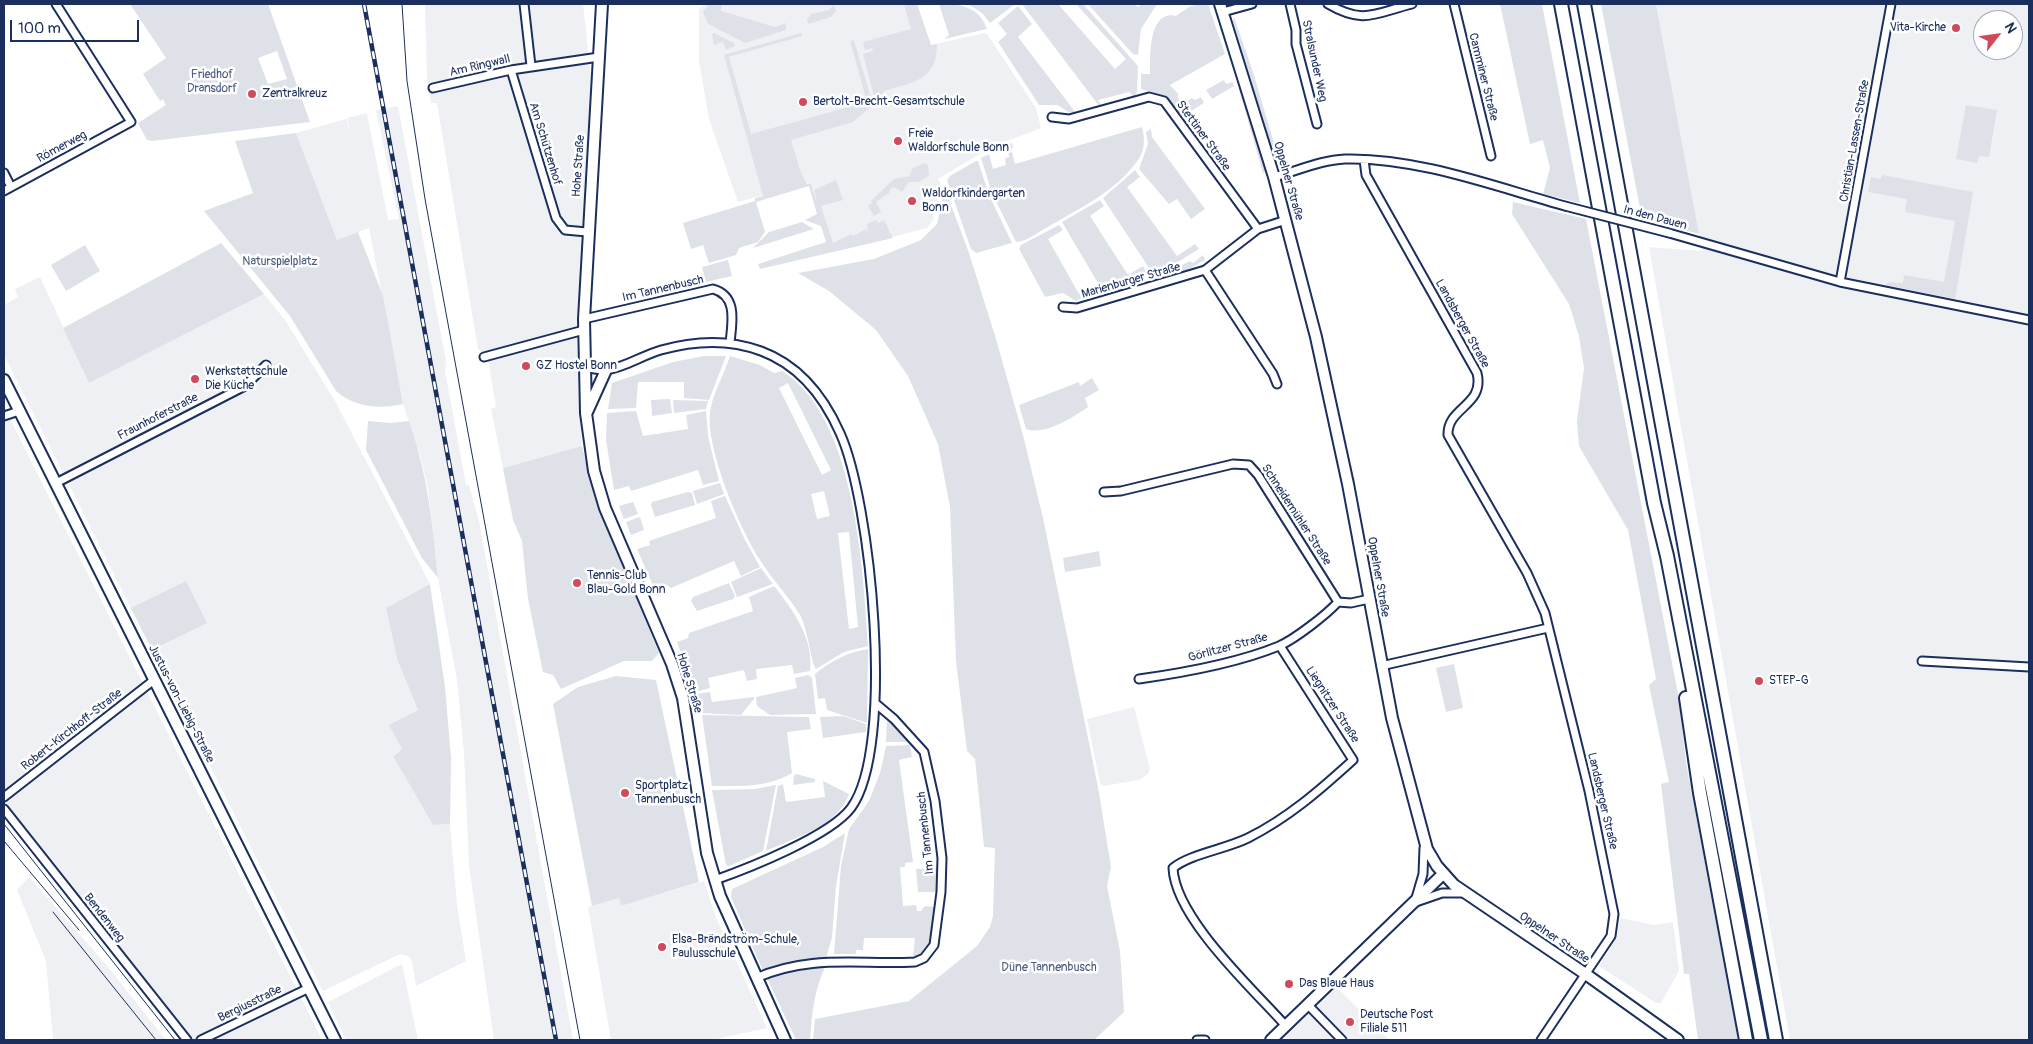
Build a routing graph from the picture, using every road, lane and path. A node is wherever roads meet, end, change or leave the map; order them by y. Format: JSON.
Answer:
{"nodes":[{"id":1,"x":56,"y":4,"type":"edge"},
{"id":2,"x":524,"y":4,"type":"edge"},
{"id":3,"x":602,"y":4,"type":"edge"},
{"id":4,"x":1252,"y":4,"type":"edge"},
{"id":5,"x":1290,"y":4,"type":"edge"},
{"id":6,"x":1328,"y":4,"type":"edge"},
{"id":7,"x":1412,"y":4,"type":"edge"},
{"id":8,"x":1454,"y":4,"type":"edge"},
{"id":9,"x":1561,"y":4,"type":"edge"},
{"id":10,"x":1584,"y":4,"type":"edge"},
{"id":11,"x":1891,"y":4,"type":"edge"},
{"id":12,"x":1222,"y":8,"type":"edge"},
{"id":13,"x":599,"y":57,"type":"junction"},
{"id":14,"x":531,"y":66,"type":"junction"},
{"id":15,"x":511,"y":70,"type":"junction"},
{"id":16,"x":433,"y":88,"type":"dead end"},
{"id":17,"x":1052,"y":117,"type":"dead end"},
{"id":18,"x":1317,"y":124,"type":"dead end"},
{"id":19,"x":1491,"y":156,"type":"dead end"},
{"id":20,"x":1364,"y":160,"type":"junction"},
{"id":21,"x":4,"y":173,"type":"edge"},
{"id":22,"x":1274,"y":176,"type":"junction"},
{"id":23,"x":11,"y":187,"type":"junction"},
{"id":24,"x":4,"y":191,"type":"edge"},
{"id":25,"x":1286,"y":220,"type":"junction"},
{"id":26,"x":1258,"y":229,"type":"junction"},
{"id":27,"x":588,"y":232,"type":"junction"},
{"id":28,"x":1205,"y":270,"type":"junction"},
{"id":29,"x":1840,"y":282,"type":"junction"},
{"id":30,"x":1063,"y":307,"type":"dead end"},
{"id":31,"x":2029,"y":320,"type":"edge"},
{"id":32,"x":584,"y":324,"type":"junction"},
{"id":33,"x":730,"y":343,"type":"junction"},
{"id":34,"x":484,"y":357,"type":"dead end"},
{"id":35,"x":266,"y":365,"type":"dead end"},
{"id":36,"x":585,"y":368,"type":"junction"},
{"id":37,"x":606,"y":370,"type":"junction"},
{"id":38,"x":4,"y":380,"type":"edge"},
{"id":39,"x":1277,"y":384,"type":"dead end"},
{"id":40,"x":19,"y":411,"type":"junction"},
{"id":41,"x":586,"y":413,"type":"junction"},
{"id":42,"x":4,"y":416,"type":"edge"},
{"id":43,"x":56,"y":483,"type":"junction"},
{"id":44,"x":1104,"y":492,"type":"dead end"},
{"id":45,"x":1654,"y":503,"type":"junction"},
{"id":46,"x":1369,"y":600,"type":"junction"},
{"id":47,"x":1338,"y":602,"type":"junction"},
{"id":48,"x":1548,"y":628,"type":"junction"},
{"id":49,"x":1280,"y":646,"type":"junction"},
{"id":50,"x":1922,"y":661,"type":"dead end"},
{"id":51,"x":1381,"y":666,"type":"junction"},
{"id":52,"x":2029,"y":667,"type":"edge"},
{"id":53,"x":1140,"y":679,"type":"dead end"},
{"id":54,"x":154,"y":680,"type":"junction"},
{"id":55,"x":876,"y":702,"type":"junction"},
{"id":56,"x":4,"y":797,"type":"edge"},
{"id":57,"x":4,"y":809,"type":"edge"},
{"id":58,"x":1423,"y":839,"type":"junction"},
{"id":59,"x":1722,"y":847,"type":"junction"},
{"id":60,"x":1443,"y":874,"type":"junction"},
{"id":61,"x":715,"y":880,"type":"junction"},
{"id":62,"x":1463,"y":893,"type":"junction"},
{"id":63,"x":1414,"y":903,"type":"junction"},
{"id":64,"x":1587,"y":975,"type":"junction"},
{"id":65,"x":756,"y":978,"type":"junction"},
{"id":66,"x":309,"y":988,"type":"junction"},
{"id":67,"x":1308,"y":1005,"type":"junction"},
{"id":68,"x":1286,"y":1026,"type":"junction"},
{"id":69,"x":187,"y":1040,"type":"edge"},
{"id":70,"x":201,"y":1040,"type":"edge"},
{"id":71,"x":334,"y":1040,"type":"edge"},
{"id":72,"x":785,"y":1040,"type":"edge"},
{"id":73,"x":1197,"y":1040,"type":"edge"},
{"id":74,"x":1205,"y":1040,"type":"edge"},
{"id":75,"x":1272,"y":1040,"type":"edge"},
{"id":76,"x":1342,"y":1040,"type":"edge"},
{"id":77,"x":1542,"y":1040,"type":"edge"},
{"id":78,"x":1678,"y":1040,"type":"edge"},
{"id":79,"x":1746,"y":1040,"type":"edge"},
{"id":80,"x":1752,"y":1040,"type":"edge"},
{"id":81,"x":1762,"y":1040,"type":"edge"},
{"id":82,"x":1776,"y":1040,"type":"edge"}],
"edges":[{"from":1,"to":23,"type":"street","name":"Römerweg"},
{"from":2,"to":14,"type":"street"},
{"from":3,"to":13,"type":"street","name":"Hohe Straße"},
{"from":4,"to":12,"type":"street"},
{"from":5,"to":18,"type":"street","name":"Stralsunder Weg"},
{"from":6,"to":7,"type":"street"},
{"from":8,"to":19,"type":"street","name":"Camminer Straße"},
{"from":9,"to":45,"type":"highway"},
{"from":10,"to":82,"type":"highway"},
{"from":11,"to":29,"type":"street","name":"Christian-Lassen-Straße"},
{"from":12,"to":22,"type":"street","name":"Oppelner Straße"},
{"from":13,"to":14,"type":"street","name":"Am Ringwall"},
{"from":13,"to":27,"type":"street","name":"Hohe Straße"},
{"from":14,"to":15,"type":"street","name":"Am Ringwall"},
{"from":15,"to":16,"type":"street","name":"Am Ringwall"},
{"from":15,"to":27,"type":"street","name":"Am Schützenhof"},
{"from":17,"to":26,"type":"street","name":"Stettiner Straße"},
{"from":20,"to":22,"type":"street","name":"In den Dauen"},
{"from":20,"to":29,"type":"street","name":"In den Dauen","bridge":true},
{"from":20,"to":48,"type":"street","name":"Landsberger Straße"},
{"from":21,"to":23,"type":"street"},
{"from":22,"to":25,"type":"street","name":"Oppelner Straße"},
{"from":23,"to":24,"type":"street","name":"Römerweg"},
{"from":25,"to":26,"type":"street","name":"Marienburger Straße"},
{"from":25,"to":46,"type":"street","name":"Oppelner Straße"},
{"from":26,"to":28,"type":"street","name":"Marienburger Straße"},
{"from":27,"to":32,"type":"street","name":"Hohe Straße"},
{"from":28,"to":30,"type":"street","name":"Marienburger Straße"},
{"from":28,"to":39,"type":"street"},
{"from":29,"to":31,"type":"street","name":"In den Dauen"},
{"from":32,"to":33,"type":"street","name":"Im Tannenbusch"},
{"from":32,"to":34,"type":"street"},
{"from":32,"to":36,"type":"street","name":"Hohe Straße"},
{"from":33,"to":37,"type":"street"},
{"from":33,"to":55,"type":"street"},
{"from":35,"to":43,"type":"street","name":"Fraunhoferstraße"},
{"from":36,"to":37,"type":"street"},
{"from":36,"to":41,"type":"street","name":"Hohe Straße"},
{"from":37,"to":41,"type":"street"},
{"from":38,"to":40,"type":"street","name":"Justus-von-Liebig-Straße"},
{"from":40,"to":42,"type":"street"},
{"from":40,"to":43,"type":"street","name":"Justus-von-Liebig-Straße"},
{"from":41,"to":61,"type":"street","name":"Hohe Straße"},
{"from":43,"to":54,"type":"street","name":"Justus-von-Liebig-Straße"},
{"from":44,"to":47,"type":"street","name":"Schneidemühler Straße"},
{"from":45,"to":59,"type":"highway"},
{"from":45,"to":79,"type":"highway"},
{"from":46,"to":47,"type":"street"},
{"from":46,"to":51,"type":"street","name":"Oppelner Straße"},
{"from":47,"to":49,"type":"street","name":"Görlitzer Straße"},
{"from":48,"to":51,"type":"street"},
{"from":48,"to":64,"type":"street","name":"Landsberger Straße"},
{"from":49,"to":53,"type":"street","name":"Görlitzer Straße"},
{"from":49,"to":68,"type":"street","name":"Liegnitzer Straße"},
{"from":50,"to":52,"type":"street"},
{"from":51,"to":58,"type":"street","name":"Oppelner Straße"},
{"from":54,"to":56,"type":"street","name":"Robert-Kirchhoff-Straße"},
{"from":54,"to":66,"type":"street","name":"Justus-von-Liebig-Straße"},
{"from":55,"to":61,"type":"street"},
{"from":55,"to":65,"type":"street","name":"Im Tannenbusch"},
{"from":57,"to":69,"type":"street","name":"Bendenweg"},
{"from":58,"to":60,"type":"street","name":"Oppelner Straße"},
{"from":58,"to":63,"type":"street"},
{"from":59,"to":80,"type":"highway"},
{"from":59,"to":81,"type":"highway"},
{"from":60,"to":62,"type":"street","name":"Oppelner Straße"},
{"from":60,"to":63,"type":"street"},
{"from":61,"to":65,"type":"street","name":"Hohe Straße"},
{"from":62,"to":63,"type":"street"},
{"from":62,"to":64,"type":"street","name":"Oppelner Straße"},
{"from":63,"to":67,"type":"street"},
{"from":64,"to":77,"type":"street","name":"Landsberger Straße"},
{"from":64,"to":78,"type":"street","name":"Oppelner Straße"},
{"from":65,"to":72,"type":"street","name":"Hohe Straße"},
{"from":66,"to":70,"type":"street","name":"Bergiusstraße"},
{"from":66,"to":71,"type":"street","name":"Justus-von-Liebig-Straße"},
{"from":67,"to":68,"type":"street"},
{"from":67,"to":76,"type":"street"},
{"from":68,"to":75,"type":"street"},
{"from":73,"to":74,"type":"street"}]}
